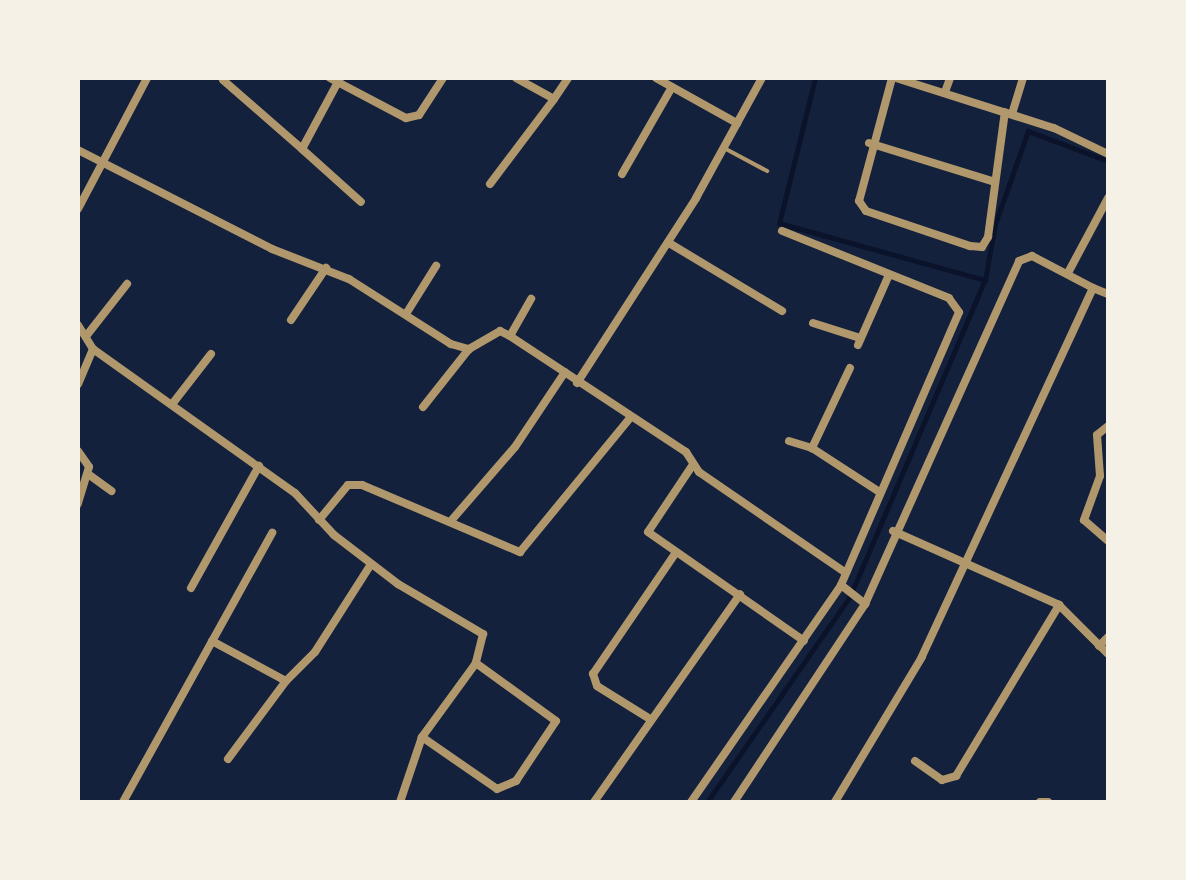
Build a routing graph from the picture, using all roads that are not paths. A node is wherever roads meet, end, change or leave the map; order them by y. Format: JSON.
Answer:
{"nodes":[{"id":1,"x":147,"y":78,"type":"edge"},
{"id":2,"x":211,"y":78,"type":"edge"},
{"id":3,"x":443,"y":78,"type":"edge"},
{"id":4,"x":516,"y":78,"type":"edge"},
{"id":5,"x":568,"y":78,"type":"edge"},
{"id":6,"x":656,"y":78,"type":"edge"},
{"id":7,"x":762,"y":78,"type":"edge"},
{"id":8,"x":894,"y":78,"type":"edge"},
{"id":9,"x":950,"y":78,"type":"edge"},
{"id":10,"x":1023,"y":78,"type":"edge"},
{"id":11,"x":225,"y":79,"type":"edge"},
{"id":12,"x":336,"y":80,"type":"edge"},
{"id":13,"x":672,"y":87,"type":"junction"},
{"id":14,"x":945,"y":92,"type":"junction"},
{"id":15,"x":554,"y":99,"type":"junction"},
{"id":16,"x":1008,"y":113,"type":"junction"},
{"id":17,"x":737,"y":123,"type":"junction"},
{"id":18,"x":869,"y":143,"type":"junction"},
{"id":19,"x":724,"y":148,"type":"junction"},
{"id":20,"x":302,"y":149,"type":"junction"},
{"id":21,"x":78,"y":150,"type":"edge"},
{"id":22,"x":1108,"y":154,"type":"edge"},
{"id":23,"x":103,"y":165,"type":"junction"},
{"id":24,"x":767,"y":171,"type":"dead end"},
{"id":25,"x":622,"y":174,"type":"dead end"},
{"id":26,"x":992,"y":181,"type":"junction"},
{"id":27,"x":490,"y":184,"type":"dead end"},
{"id":28,"x":1108,"y":198,"type":"edge"},
{"id":29,"x":361,"y":202,"type":"dead end"},
{"id":30,"x":78,"y":209,"type":"edge"},
{"id":31,"x":782,"y":231,"type":"dead end"},
{"id":32,"x":669,"y":243,"type":"junction"},
{"id":33,"x":436,"y":266,"type":"dead end"},
{"id":34,"x":326,"y":268,"type":"junction"},
{"id":35,"x":1069,"y":271,"type":"junction"},
{"id":36,"x":888,"y":277,"type":"junction"},
{"id":37,"x":127,"y":284,"type":"dead end"},
{"id":38,"x":1093,"y":288,"type":"junction"},
{"id":39,"x":1108,"y":294,"type":"edge"},
{"id":40,"x":531,"y":299,"type":"dead end"},
{"id":41,"x":782,"y":311,"type":"dead end"},
{"id":42,"x":406,"y":314,"type":"junction"},
{"id":43,"x":291,"y":320,"type":"dead end"},
{"id":44,"x":813,"y":323,"type":"dead end"},
{"id":45,"x":78,"y":325,"type":"edge"},
{"id":46,"x":87,"y":335,"type":"junction"},
{"id":47,"x":510,"y":336,"type":"junction"},
{"id":48,"x":93,"y":349,"type":"junction"},
{"id":49,"x":469,"y":349,"type":"junction"},
{"id":50,"x":211,"y":354,"type":"dead end"},
{"id":51,"x":850,"y":368,"type":"dead end"},
{"id":52,"x":565,"y":372,"type":"junction"},
{"id":53,"x":577,"y":383,"type":"junction"},
{"id":54,"x":78,"y":384,"type":"edge"},
{"id":55,"x":173,"y":403,"type":"junction"},
{"id":56,"x":423,"y":407,"type":"dead end"},
{"id":57,"x":630,"y":418,"type":"junction"},
{"id":58,"x":1108,"y":426,"type":"edge"},
{"id":59,"x":789,"y":441,"type":"dead end"},
{"id":60,"x":812,"y":448,"type":"junction"},
{"id":61,"x":78,"y":451,"type":"edge"},
{"id":62,"x":259,"y":466,"type":"junction"},
{"id":63,"x":692,"y":466,"type":"junction"},
{"id":64,"x":88,"y":474,"type":"junction"},
{"id":65,"x":111,"y":491,"type":"dead end"},
{"id":66,"x":878,"y":491,"type":"junction"},
{"id":67,"x":78,"y":504,"type":"edge"},
{"id":68,"x":319,"y":520,"type":"junction"},
{"id":69,"x":450,"y":522,"type":"junction"},
{"id":70,"x":893,"y":531,"type":"junction"},
{"id":71,"x":272,"y":533,"type":"dead end"},
{"id":72,"x":1108,"y":541,"type":"edge"},
{"id":73,"x":675,"y":554,"type":"junction"},
{"id":74,"x":963,"y":562,"type":"junction"},
{"id":75,"x":371,"y":564,"type":"junction"},
{"id":76,"x":846,"y":573,"type":"junction"},
{"id":77,"x":843,"y":587,"type":"junction"},
{"id":78,"x":191,"y":588,"type":"dead end"},
{"id":79,"x":740,"y":594,"type":"junction"},
{"id":80,"x":863,"y":603,"type":"junction"},
{"id":81,"x":1059,"y":605,"type":"junction"},
{"id":82,"x":1108,"y":637,"type":"edge"},
{"id":83,"x":212,"y":641,"type":"junction"},
{"id":84,"x":804,"y":641,"type":"junction"},
{"id":85,"x":1099,"y":646,"type":"junction"},
{"id":86,"x":1108,"y":654,"type":"edge"},
{"id":87,"x":476,"y":663,"type":"junction"},
{"id":88,"x":286,"y":681,"type":"junction"},
{"id":89,"x":650,"y":719,"type":"junction"},
{"id":90,"x":422,"y":737,"type":"junction"},
{"id":91,"x":228,"y":759,"type":"dead end"},
{"id":92,"x":915,"y":761,"type":"dead end"},
{"id":93,"x":737,"y":799,"type":"edge"},
{"id":94,"x":123,"y":802,"type":"edge"},
{"id":95,"x":400,"y":802,"type":"edge"},
{"id":96,"x":594,"y":802,"type":"edge"},
{"id":97,"x":691,"y":802,"type":"edge"},
{"id":98,"x":748,"y":802,"type":"edge"},
{"id":99,"x":835,"y":802,"type":"edge"},
{"id":100,"x":1040,"y":802,"type":"edge"},
{"id":101,"x":1048,"y":802,"type":"edge"}],
"edges":[{"from":1,"to":23,"type":"street"},
{"from":2,"to":11,"type":"street"},
{"from":3,"to":12,"type":"street"},
{"from":4,"to":15,"type":"street"},
{"from":5,"to":15,"type":"street"},
{"from":6,"to":13,"type":"street"},
{"from":7,"to":17,"type":"street"},
{"from":8,"to":14,"type":"street"},
{"from":8,"to":18,"type":"street"},
{"from":9,"to":14,"type":"street"},
{"from":10,"to":16,"type":"street"},
{"from":11,"to":20,"type":"street"},
{"from":12,"to":20,"type":"street"},
{"from":13,"to":17,"type":"street"},
{"from":13,"to":25,"type":"street"},
{"from":14,"to":16,"type":"street"},
{"from":15,"to":27,"type":"street"},
{"from":16,"to":22,"type":"street"},
{"from":16,"to":26,"type":"street"},
{"from":17,"to":19,"type":"street"},
{"from":18,"to":26,"type":"street"},
{"from":18,"to":26,"type":"street"},
{"from":19,"to":24,"type":"lane"},
{"from":19,"to":32,"type":"street"},
{"from":20,"to":29,"type":"street"},
{"from":21,"to":23,"type":"street"},
{"from":23,"to":30,"type":"street"},
{"from":23,"to":34,"type":"street"},
{"from":28,"to":35,"type":"street"},
{"from":31,"to":36,"type":"street"},
{"from":32,"to":41,"type":"street"},
{"from":32,"to":53,"type":"street"},
{"from":33,"to":42,"type":"street"},
{"from":34,"to":42,"type":"street"},
{"from":34,"to":43,"type":"street"},
{"from":35,"to":38,"type":"street"},
{"from":35,"to":70,"type":"street"},
{"from":36,"to":44,"type":"street"},
{"from":36,"to":66,"type":"street"},
{"from":37,"to":46,"type":"street"},
{"from":38,"to":39,"type":"street"},
{"from":38,"to":74,"type":"street"},
{"from":40,"to":47,"type":"street"},
{"from":42,"to":49,"type":"street"},
{"from":45,"to":46,"type":"street"},
{"from":46,"to":48,"type":"street"},
{"from":47,"to":49,"type":"street"},
{"from":47,"to":52,"type":"street"},
{"from":48,"to":54,"type":"street"},
{"from":48,"to":55,"type":"street"},
{"from":49,"to":56,"type":"street"},
{"from":50,"to":55,"type":"street"},
{"from":51,"to":60,"type":"street"},
{"from":52,"to":53,"type":"street"},
{"from":52,"to":69,"type":"street"},
{"from":53,"to":57,"type":"street"},
{"from":55,"to":62,"type":"street"},
{"from":57,"to":63,"type":"street"},
{"from":57,"to":69,"type":"street"},
{"from":58,"to":72,"type":"street"},
{"from":59,"to":60,"type":"street"},
{"from":60,"to":66,"type":"street"},
{"from":61,"to":64,"type":"street"},
{"from":62,"to":68,"type":"street"},
{"from":62,"to":78,"type":"street"},
{"from":63,"to":73,"type":"street"},
{"from":63,"to":76,"type":"street"},
{"from":64,"to":65,"type":"street"},
{"from":64,"to":67,"type":"street"},
{"from":66,"to":76,"type":"street"},
{"from":68,"to":69,"type":"street"},
{"from":68,"to":75,"type":"street"},
{"from":70,"to":74,"type":"street"},
{"from":70,"to":80,"type":"street"},
{"from":71,"to":83,"type":"street"},
{"from":73,"to":79,"type":"street"},
{"from":73,"to":89,"type":"street"},
{"from":74,"to":81,"type":"street"},
{"from":74,"to":99,"type":"street"},
{"from":75,"to":87,"type":"street"},
{"from":75,"to":88,"type":"street"},
{"from":76,"to":77,"type":"street"},
{"from":77,"to":80,"type":"street"},
{"from":77,"to":84,"type":"street"},
{"from":79,"to":84,"type":"street"},
{"from":79,"to":89,"type":"street"},
{"from":80,"to":93,"type":"street"},
{"from":81,"to":85,"type":"street"},
{"from":81,"to":92,"type":"street"},
{"from":82,"to":85,"type":"street"},
{"from":83,"to":88,"type":"street"},
{"from":83,"to":94,"type":"street"},
{"from":84,"to":97,"type":"street"},
{"from":85,"to":86,"type":"street"},
{"from":87,"to":90,"type":"street"},
{"from":87,"to":90,"type":"street"},
{"from":88,"to":91,"type":"street"},
{"from":89,"to":96,"type":"street"},
{"from":90,"to":95,"type":"street"},
{"from":93,"to":98,"type":"street"},
{"from":100,"to":101,"type":"street"}]}
